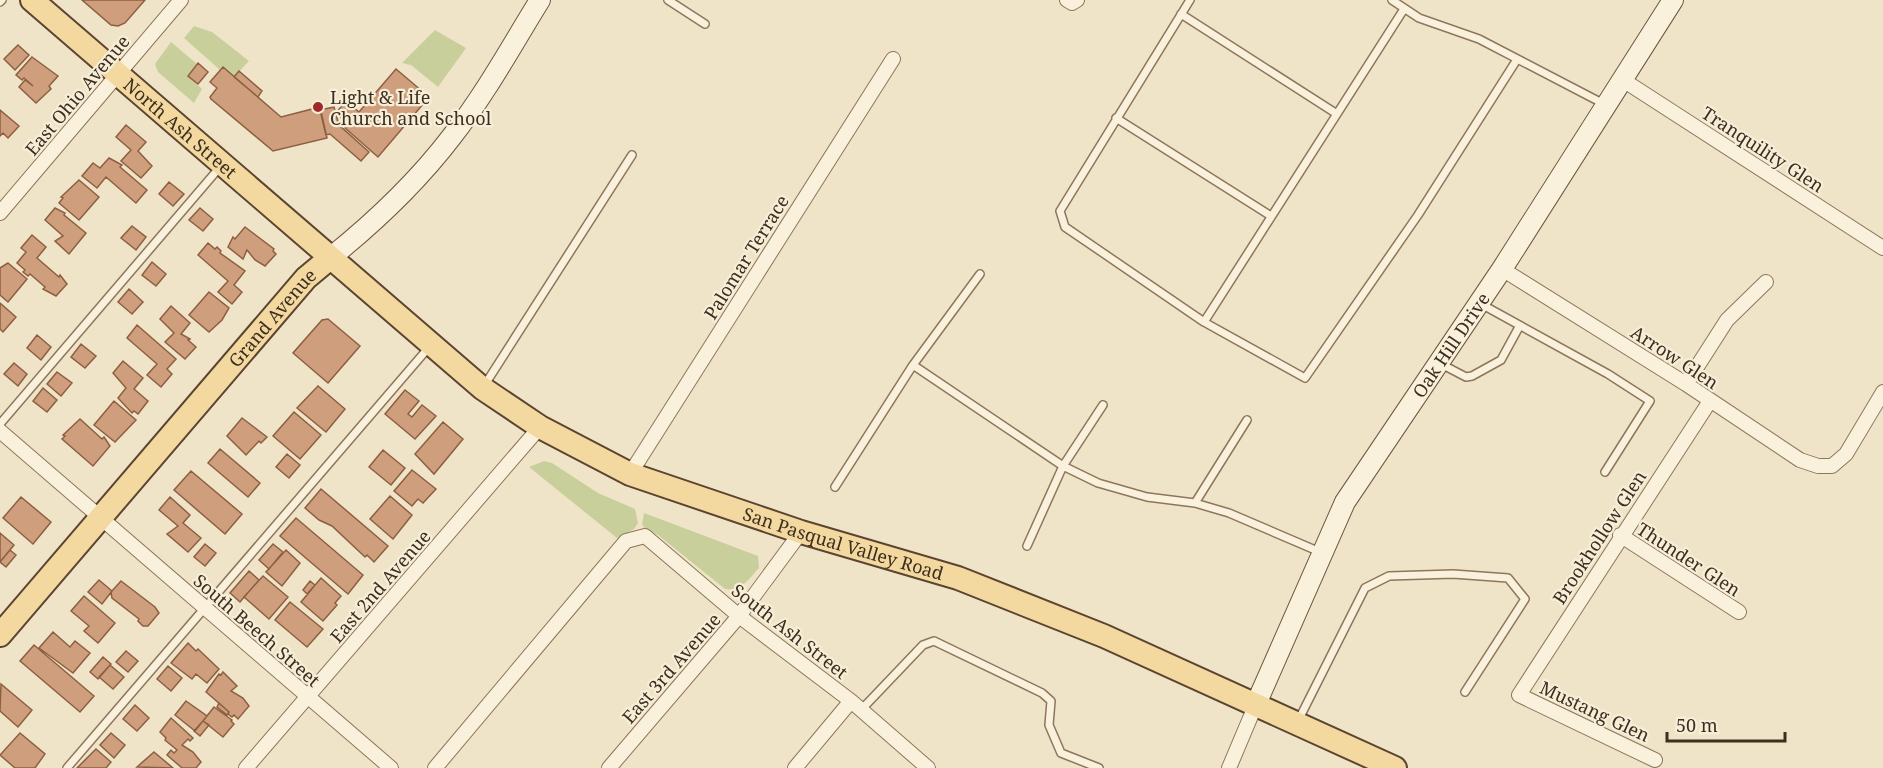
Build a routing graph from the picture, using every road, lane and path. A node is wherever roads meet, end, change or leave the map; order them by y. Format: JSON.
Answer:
{"nodes":[{"id":1,"x":32,"y":0,"type":"edge"},
{"id":2,"x":181,"y":0,"type":"edge"},
{"id":3,"x":540,"y":0,"type":"edge"},
{"id":4,"x":668,"y":0,"type":"edge"},
{"id":5,"x":1067,"y":0,"type":"edge"},
{"id":6,"x":1077,"y":0,"type":"edge"},
{"id":7,"x":1190,"y":0,"type":"edge"},
{"id":8,"x":1392,"y":0,"type":"edge"},
{"id":9,"x":1673,"y":0,"type":"edge"},
{"id":10,"x":1404,"y":9,"type":"junction"},
{"id":11,"x":1181,"y":14,"type":"junction"},
{"id":12,"x":705,"y":24,"type":"dead end"},
{"id":13,"x":893,"y":59,"type":"dead end"},
{"id":14,"x":1516,"y":61,"type":"junction"},
{"id":15,"x":118,"y":75,"type":"junction"},
{"id":16,"x":1623,"y":80,"type":"junction"},
{"id":17,"x":1607,"y":106,"type":"junction"},
{"id":18,"x":1337,"y":114,"type":"junction"},
{"id":19,"x":1116,"y":118,"type":"junction"},
{"id":20,"x":632,"y":155,"type":"dead end"},
{"id":21,"x":222,"y":165,"type":"junction"},
{"id":22,"x":0,"y":213,"type":"edge"},
{"id":23,"x":1271,"y":216,"type":"junction"},
{"id":24,"x":1883,"y":248,"type":"edge"},
{"id":25,"x":330,"y":258,"type":"junction"},
{"id":26,"x":1502,"y":269,"type":"junction"},
{"id":27,"x":980,"y":274,"type":"dead end"},
{"id":28,"x":1766,"y":282,"type":"dead end"},
{"id":29,"x":1479,"y":303,"type":"junction"},
{"id":30,"x":1204,"y":322,"type":"junction"},
{"id":31,"x":1520,"y":327,"type":"junction"},
{"id":32,"x":432,"y":344,"type":"junction"},
{"id":33,"x":1438,"y":363,"type":"junction"},
{"id":34,"x":913,"y":365,"type":"junction"},
{"id":35,"x":1686,"y":384,"type":"junction"},
{"id":36,"x":482,"y":388,"type":"junction"},
{"id":37,"x":1883,"y":392,"type":"edge"},
{"id":38,"x":1710,"y":400,"type":"junction"},
{"id":39,"x":1103,"y":405,"type":"dead end"},
{"id":40,"x":1247,"y":420,"type":"dead end"},
{"id":41,"x":0,"y":424,"type":"edge"},
{"id":42,"x":540,"y":427,"type":"junction"},
{"id":43,"x":0,"y":431,"type":"edge"},
{"id":44,"x":1063,"y":466,"type":"junction"},
{"id":45,"x":1605,"y":472,"type":"dead end"},
{"id":46,"x":630,"y":474,"type":"junction"},
{"id":47,"x":835,"y":487,"type":"dead end"},
{"id":48,"x":1195,"y":503,"type":"junction"},
{"id":49,"x":100,"y":519,"type":"junction"},
{"id":50,"x":801,"y":532,"type":"junction"},
{"id":51,"x":1620,"y":536,"type":"junction"},
{"id":52,"x":1027,"y":546,"type":"dead end"},
{"id":53,"x":1320,"y":552,"type":"junction"},
{"id":54,"x":204,"y":609,"type":"junction"},
{"id":55,"x":1739,"y":612,"type":"dead end"},
{"id":56,"x":739,"y":616,"type":"junction"},
{"id":57,"x":0,"y":635,"type":"edge"},
{"id":58,"x":1465,"y":692,"type":"dead end"},
{"id":59,"x":1519,"y":695,"type":"joint"},
{"id":60,"x":307,"y":698,"type":"junction"},
{"id":61,"x":1256,"y":704,"type":"junction"},
{"id":62,"x":856,"y":706,"type":"junction"},
{"id":63,"x":1296,"y":723,"type":"junction"},
{"id":64,"x":1655,"y":760,"type":"dead end"},
{"id":65,"x":67,"y":768,"type":"edge"},
{"id":66,"x":246,"y":768,"type":"edge"},
{"id":67,"x":392,"y":768,"type":"edge"},
{"id":68,"x":435,"y":768,"type":"edge"},
{"id":69,"x":609,"y":768,"type":"edge"},
{"id":70,"x":795,"y":768,"type":"edge"},
{"id":71,"x":928,"y":768,"type":"edge"},
{"id":72,"x":1099,"y":768,"type":"edge"},
{"id":73,"x":1229,"y":768,"type":"edge"},
{"id":74,"x":1395,"y":768,"type":"edge"}],
"edges":[{"from":1,"to":15,"type":"main road","name":"North Ash Street"},
{"from":2,"to":15,"type":"street","name":"East Ohio Avenue"},
{"from":3,"to":25,"type":"street","name":"Grand Avenue"},
{"from":4,"to":12,"type":"lane"},
{"from":5,"to":6,"type":"street"},
{"from":7,"to":11,"type":"lane"},
{"from":8,"to":10,"type":"lane"},
{"from":9,"to":16,"type":"street","name":"Oak Hill Drive"},
{"from":10,"to":14,"type":"lane"},
{"from":10,"to":18,"type":"lane"},
{"from":11,"to":18,"type":"lane"},
{"from":11,"to":19,"type":"lane"},
{"from":13,"to":46,"type":"street","name":"Palomar Terrace"},
{"from":14,"to":17,"type":"lane"},
{"from":14,"to":30,"type":"lane"},
{"from":15,"to":21,"type":"main road","name":"North Ash Street"},
{"from":15,"to":22,"type":"street","name":"East Ohio Avenue"},
{"from":16,"to":17,"type":"street","name":"Oak Hill Drive"},
{"from":16,"to":24,"type":"street","name":"Tranquility Glen"},
{"from":17,"to":26,"type":"street","name":"Oak Hill Drive"},
{"from":18,"to":23,"type":"lane"},
{"from":19,"to":23,"type":"lane"},
{"from":19,"to":30,"type":"lane"},
{"from":20,"to":36,"type":"lane"},
{"from":21,"to":25,"type":"main road","name":"North Ash Street"},
{"from":21,"to":41,"type":"lane"},
{"from":23,"to":30,"type":"lane"},
{"from":25,"to":32,"type":"main road","name":"San Pasqual Valley Road"},
{"from":25,"to":49,"type":"main road","name":"Grand Avenue"},
{"from":26,"to":29,"type":"street","name":"Oak Hill Drive"},
{"from":26,"to":35,"type":"street","name":"Arrow Glen"},
{"from":27,"to":34,"type":"lane"},
{"from":28,"to":35,"type":"street"},
{"from":29,"to":31,"type":"lane"},
{"from":29,"to":33,"type":"street","name":"Oak Hill Drive"},
{"from":31,"to":33,"type":"lane"},
{"from":31,"to":45,"type":"lane"},
{"from":32,"to":36,"type":"main road","name":"San Pasqual Valley Road"},
{"from":32,"to":54,"type":"lane"},
{"from":33,"to":53,"type":"street","name":"Oak Hill Drive"},
{"from":34,"to":44,"type":"lane"},
{"from":34,"to":47,"type":"lane"},
{"from":35,"to":38,"type":"street","name":"Arrow Glen"},
{"from":36,"to":42,"type":"main road","name":"San Pasqual Valley Road"},
{"from":37,"to":38,"type":"street","name":"Arrow Glen"},
{"from":38,"to":51,"type":"street","name":"Brookhollow Glen"},
{"from":39,"to":44,"type":"lane"},
{"from":40,"to":48,"type":"lane"},
{"from":42,"to":46,"type":"main road","name":"San Pasqual Valley Road"},
{"from":42,"to":60,"type":"street","name":"East 2nd Avenue"},
{"from":43,"to":49,"type":"street","name":"South Beech Street"},
{"from":44,"to":48,"type":"lane"},
{"from":44,"to":52,"type":"lane"},
{"from":46,"to":50,"type":"main road","name":"San Pasqual Valley Road"},
{"from":48,"to":53,"type":"lane"},
{"from":49,"to":54,"type":"street","name":"South Beech Street"},
{"from":49,"to":57,"type":"main road","name":"Grand Avenue"},
{"from":50,"to":56,"type":"street","name":"East 3rd Avenue"},
{"from":50,"to":61,"type":"main road","name":"San Pasqual Valley Road"},
{"from":51,"to":55,"type":"street","name":"Thunder Glen"},
{"from":51,"to":59,"type":"street","name":"Brookhollow Glen"},
{"from":53,"to":61,"type":"street","name":"Oak Hill Drive"},
{"from":54,"to":60,"type":"street","name":"South Beech Street"},
{"from":54,"to":65,"type":"lane"},
{"from":56,"to":62,"type":"street","name":"South Ash Street"},
{"from":56,"to":68,"type":"street","name":"South Ash Street"},
{"from":56,"to":69,"type":"street","name":"East 3rd Avenue"},
{"from":58,"to":63,"type":"lane"},
{"from":59,"to":64,"type":"street","name":"Mustang Glen"},
{"from":60,"to":66,"type":"street","name":"East 2nd Avenue"},
{"from":60,"to":67,"type":"street","name":"South Beech Street"},
{"from":61,"to":63,"type":"main road","name":"San Pasqual Valley Road"},
{"from":61,"to":73,"type":"street"},
{"from":62,"to":70,"type":"street"},
{"from":62,"to":71,"type":"street","name":"South Ash Street"},
{"from":62,"to":72,"type":"lane"},
{"from":63,"to":74,"type":"main road","name":"San Pasqual Valley Road"}]}
